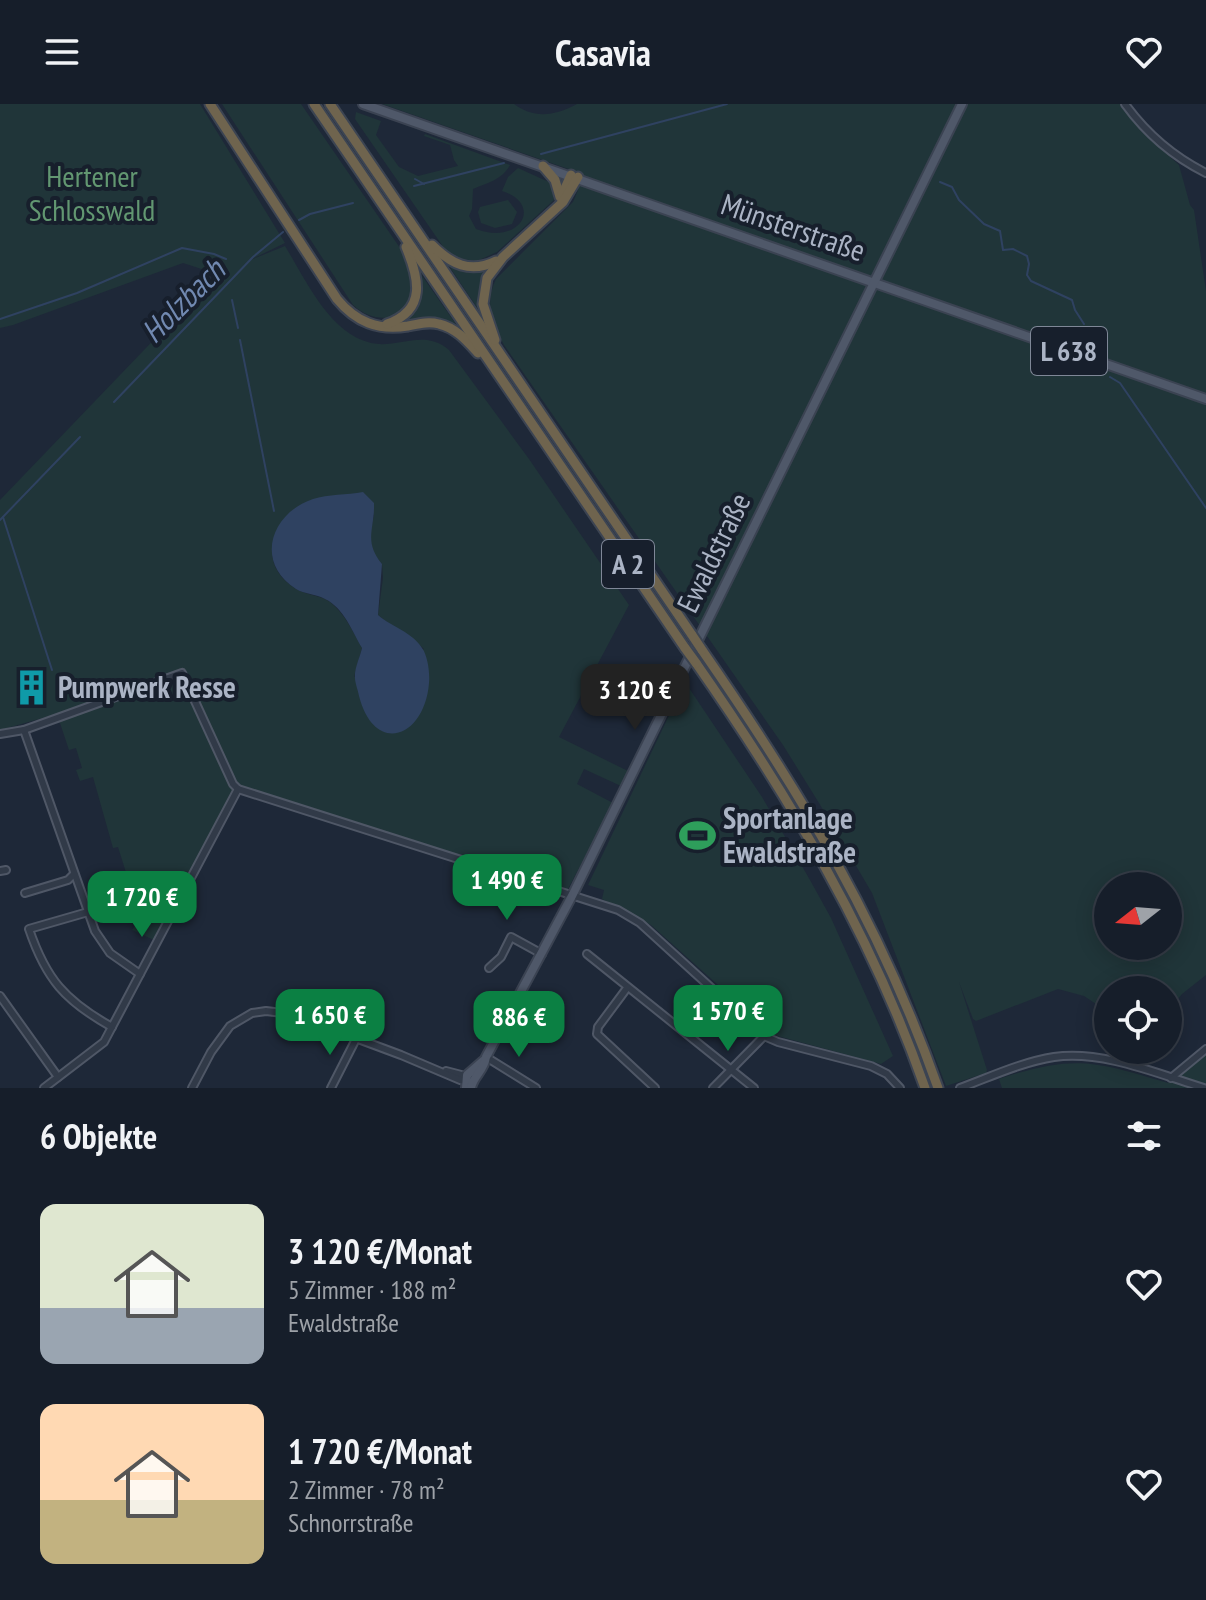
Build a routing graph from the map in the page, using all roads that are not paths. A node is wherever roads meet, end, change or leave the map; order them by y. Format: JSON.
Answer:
{"nodes":[{"id":1,"x":210,"y":104,"type":"edge"},
{"id":2,"x":314,"y":104,"type":"edge"},
{"id":3,"x":363,"y":104,"type":"edge"},
{"id":4,"x":962,"y":104,"type":"edge"},
{"id":5,"x":1125,"y":104,"type":"edge"},
{"id":6,"x":332,"y":106,"type":"edge"},
{"id":7,"x":543,"y":166,"type":"junction"},
{"id":8,"x":1206,"y":173,"type":"edge"},
{"id":9,"x":575,"y":176,"type":"junction"},
{"id":10,"x":560,"y":199,"type":"junction"},
{"id":11,"x":547,"y":216,"type":"junction"},
{"id":12,"x":394,"y":222,"type":"junction"},
{"id":13,"x":414,"y":227,"type":"junction"},
{"id":14,"x":503,"y":257,"type":"junction"},
{"id":15,"x":874,"y":282,"type":"junction"},
{"id":16,"x":377,"y":326,"type":"junction"},
{"id":17,"x":507,"y":365,"type":"junction"},
{"id":18,"x":506,"y":386,"type":"junction"},
{"id":19,"x":1206,"y":399,"type":"edge"},
{"id":20,"x":24,"y":730,"type":"junction"},
{"id":21,"x":0,"y":734,"type":"edge"},
{"id":22,"x":238,"y":789,"type":"junction"},
{"id":23,"x":74,"y":874,"type":"junction"},
{"id":24,"x":25,"y":893,"type":"dead end"},
{"id":25,"x":573,"y":894,"type":"junction"},
{"id":26,"x":88,"y":912,"type":"junction"},
{"id":27,"x":542,"y":954,"type":"junction"},
{"id":28,"x":587,"y":954,"type":"dead end"},
{"id":29,"x":489,"y":968,"type":"dead end"},
{"id":30,"x":140,"y":974,"type":"junction"},
{"id":31,"x":627,"y":988,"type":"junction"},
{"id":32,"x":0,"y":996,"type":"edge"},
{"id":33,"x":112,"y":1027,"type":"junction"},
{"id":34,"x":764,"y":1036,"type":"junction"},
{"id":35,"x":356,"y":1039,"type":"junction"},
{"id":36,"x":1206,"y":1049,"type":"edge"},
{"id":37,"x":486,"y":1057,"type":"junction"},
{"id":38,"x":731,"y":1070,"type":"junction"},
{"id":39,"x":58,"y":1077,"type":"junction"},
{"id":40,"x":1171,"y":1078,"type":"junction"},
{"id":41,"x":468,"y":1082,"type":"edge"},
{"id":42,"x":44,"y":1088,"type":"edge"},
{"id":43,"x":192,"y":1088,"type":"edge"},
{"id":44,"x":331,"y":1088,"type":"edge"},
{"id":45,"x":536,"y":1088,"type":"edge"},
{"id":46,"x":655,"y":1088,"type":"edge"},
{"id":47,"x":713,"y":1088,"type":"edge"},
{"id":48,"x":754,"y":1088,"type":"edge"},
{"id":49,"x":900,"y":1088,"type":"edge"},
{"id":50,"x":925,"y":1088,"type":"edge"},
{"id":51,"x":938,"y":1088,"type":"edge"},
{"id":52,"x":960,"y":1088,"type":"edge"},
{"id":53,"x":1204,"y":1088,"type":"edge"}],
"edges":[{"from":1,"to":16,"type":"highway"},
{"from":2,"to":12,"type":"highway","number":"A 2"},
{"from":3,"to":7,"type":"main road","name":"Münsterstraße","number":"L 638"},
{"from":4,"to":15,"type":"main road","name":"Ewaldstraße"},
{"from":5,"to":8,"type":"street"},
{"from":6,"to":13,"type":"highway","number":"A 2"},
{"from":7,"to":9,"type":"main road","name":"Münsterstraße","number":"L 638"},
{"from":7,"to":10,"type":"highway"},
{"from":9,"to":10,"type":"highway"},
{"from":9,"to":11,"type":"highway"},
{"from":9,"to":15,"type":"main road","name":"Münsterstraße","number":"L 638"},
{"from":10,"to":11,"type":"highway"},
{"from":11,"to":14,"type":"highway"},
{"from":12,"to":16,"type":"highway"},
{"from":12,"to":18,"type":"highway","number":"A 2"},
{"from":13,"to":14,"type":"highway"},
{"from":13,"to":17,"type":"highway","number":"A 2"},
{"from":14,"to":17,"type":"highway"},
{"from":15,"to":19,"type":"main road","name":"Münsterstraße","number":"L 638"},
{"from":15,"to":25,"type":"main road","name":"Ewaldstraße"},
{"from":16,"to":18,"type":"highway"},
{"from":17,"to":51,"type":"highway","number":"A 2","bridge":true},
{"from":18,"to":50,"type":"highway","number":"A 2","bridge":true},
{"from":20,"to":21,"type":"street"},
{"from":20,"to":22,"type":"street"},
{"from":20,"to":23,"type":"street"},
{"from":22,"to":25,"type":"street"},
{"from":22,"to":30,"type":"street"},
{"from":23,"to":24,"type":"street"},
{"from":23,"to":26,"type":"street"},
{"from":25,"to":27,"type":"main road","name":"Ewaldstraße"},
{"from":25,"to":34,"type":"street"},
{"from":26,"to":30,"type":"street"},
{"from":26,"to":33,"type":"street"},
{"from":27,"to":29,"type":"street"},
{"from":27,"to":37,"type":"main road","name":"Ewaldstraße"},
{"from":28,"to":31,"type":"street"},
{"from":30,"to":33,"type":"street"},
{"from":31,"to":38,"type":"street"},
{"from":31,"to":46,"type":"street"},
{"from":32,"to":39,"type":"street"},
{"from":33,"to":39,"type":"street"},
{"from":34,"to":38,"type":"street"},
{"from":34,"to":49,"type":"street"},
{"from":35,"to":41,"type":"street"},
{"from":35,"to":43,"type":"street"},
{"from":35,"to":44,"type":"street"},
{"from":36,"to":40,"type":"street"},
{"from":37,"to":41,"type":"main road","name":"Ewaldstraße"},
{"from":37,"to":45,"type":"street"},
{"from":38,"to":47,"type":"street"},
{"from":38,"to":48,"type":"street"},
{"from":39,"to":42,"type":"street"},
{"from":40,"to":52,"type":"street"},
{"from":40,"to":53,"type":"street"}]}
